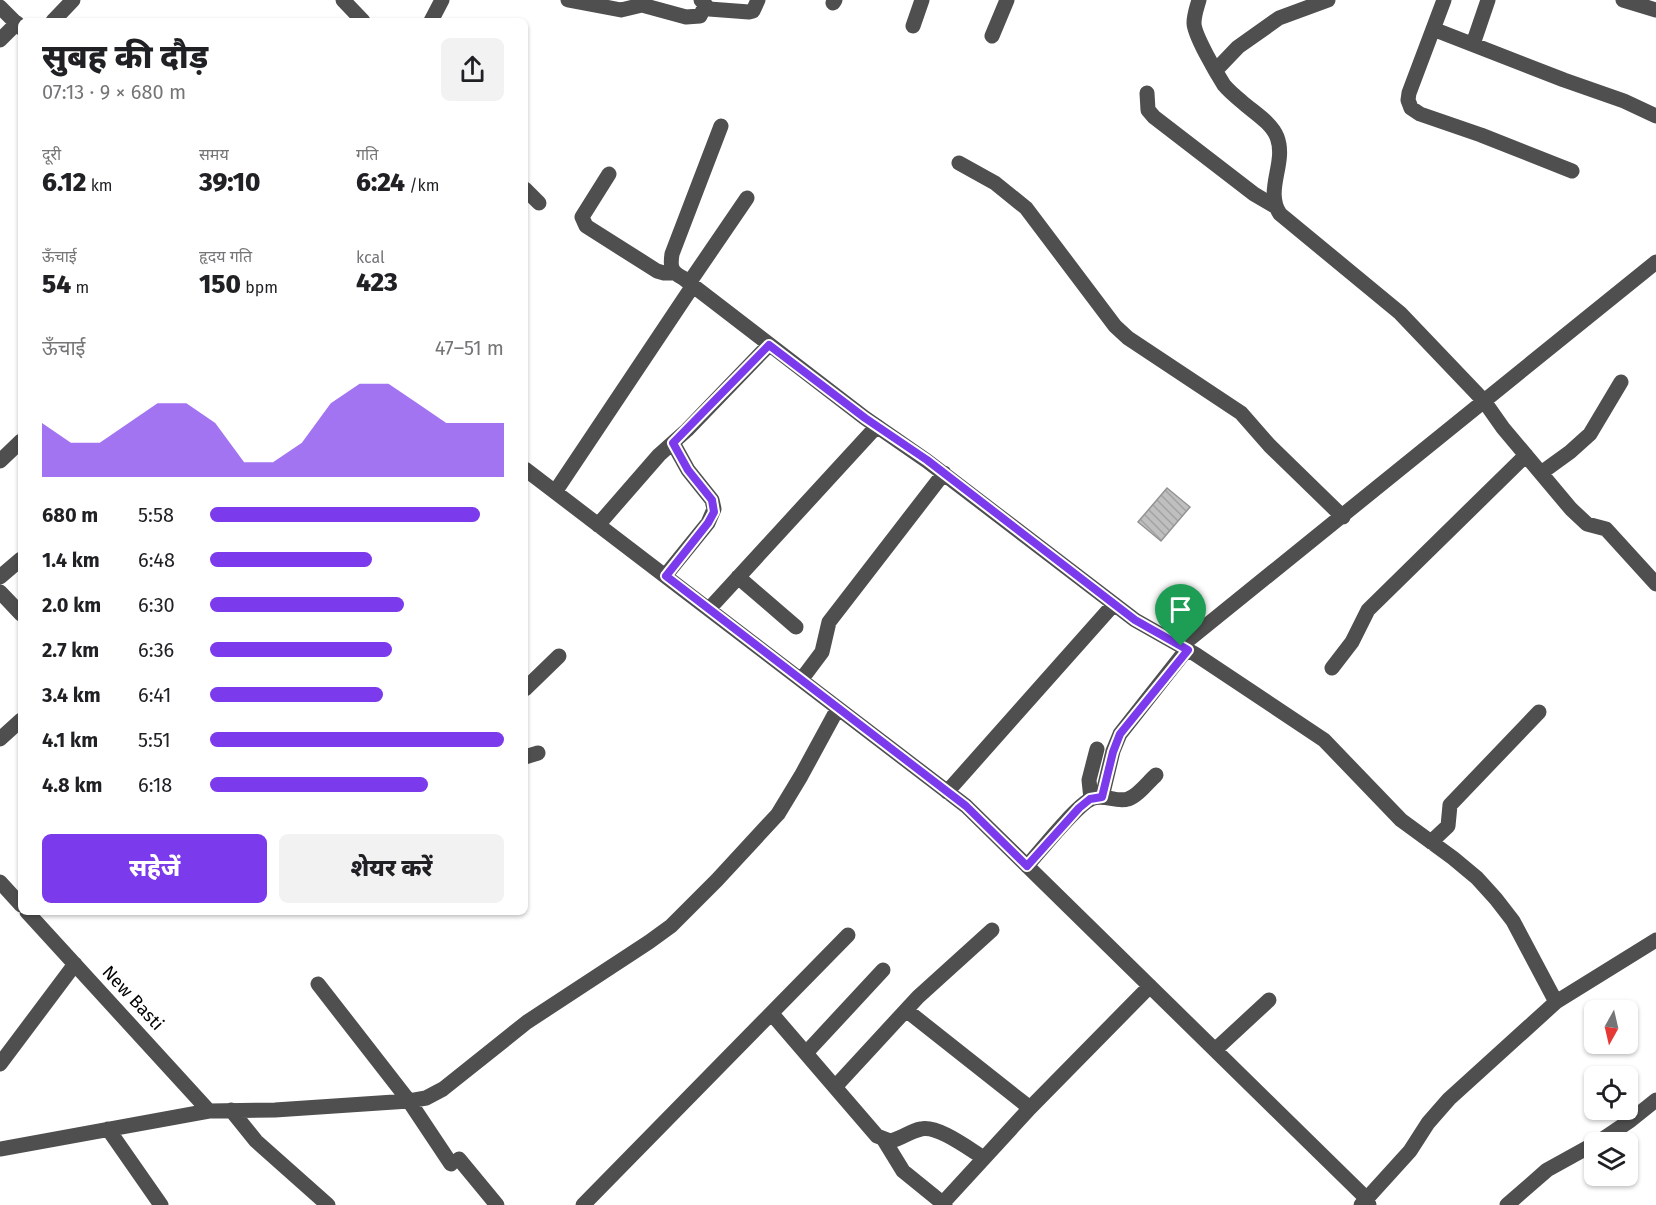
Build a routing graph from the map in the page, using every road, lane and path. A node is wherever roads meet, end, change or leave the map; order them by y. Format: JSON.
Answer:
{"nodes":[{"id":1,"x":73,"y":0,"type":"edge"},
{"id":2,"x":343,"y":0,"type":"edge"},
{"id":3,"x":442,"y":0,"type":"edge"},
{"id":4,"x":568,"y":0,"type":"edge"},
{"id":5,"x":758,"y":0,"type":"edge"},
{"id":6,"x":922,"y":0,"type":"edge"},
{"id":7,"x":1007,"y":0,"type":"edge"},
{"id":8,"x":1199,"y":0,"type":"edge"},
{"id":9,"x":1328,"y":0,"type":"edge"},
{"id":10,"x":1444,"y":0,"type":"edge"},
{"id":11,"x":1488,"y":0,"type":"edge"},
{"id":12,"x":1623,"y":0,"type":"edge"},
{"id":13,"x":703,"y":3,"type":"edge"},
{"id":14,"x":0,"y":8,"type":"edge"},
{"id":15,"x":1656,"y":10,"type":"edge"},
{"id":16,"x":56,"y":18,"type":"edge"},
{"id":17,"x":360,"y":18,"type":"edge"},
{"id":18,"x":433,"y":18,"type":"edge"},
{"id":19,"x":18,"y":24,"type":"edge"},
{"id":20,"x":18,"y":26,"type":"edge"},
{"id":21,"x":912,"y":26,"type":"dead end"},
{"id":22,"x":1433,"y":29,"type":"junction"},
{"id":23,"x":992,"y":36,"type":"dead end"},
{"id":24,"x":0,"y":40,"type":"edge"},
{"id":25,"x":1473,"y":44,"type":"junction"},
{"id":26,"x":1215,"y":69,"type":"junction"},
{"id":27,"x":1147,"y":93,"type":"dead end"},
{"id":28,"x":1656,"y":116,"type":"edge"},
{"id":29,"x":721,"y":126,"type":"dead end"},
{"id":30,"x":959,"y":163,"type":"dead end"},
{"id":31,"x":1572,"y":171,"type":"dead end"},
{"id":32,"x":609,"y":174,"type":"dead end"},
{"id":33,"x":528,"y":192,"type":"edge"},
{"id":34,"x":747,"y":198,"type":"dead end"},
{"id":35,"x":539,"y":203,"type":"dead end"},
{"id":36,"x":1276,"y":207,"type":"junction"},
{"id":37,"x":1656,"y":262,"type":"edge"},
{"id":38,"x":674,"y":273,"type":"junction"},
{"id":39,"x":690,"y":285,"type":"junction"},
{"id":40,"x":769,"y":345,"type":"junction"},
{"id":41,"x":1621,"y":382,"type":"dead end"},
{"id":42,"x":1484,"y":401,"type":"junction"},
{"id":43,"x":877,"y":426,"type":"junction"},
{"id":44,"x":673,"y":443,"type":"junction"},
{"id":45,"x":18,"y":444,"type":"edge"},
{"id":46,"x":1526,"y":455,"type":"junction"},
{"id":47,"x":0,"y":461,"type":"edge"},
{"id":48,"x":528,"y":471,"type":"edge"},
{"id":49,"x":944,"y":473,"type":"junction"},
{"id":50,"x":1541,"y":473,"type":"junction"},
{"id":51,"x":555,"y":492,"type":"junction"},
{"id":52,"x":1343,"y":517,"type":"junction"},
{"id":53,"x":598,"y":525,"type":"junction"},
{"id":54,"x":18,"y":562,"type":"edge"},
{"id":55,"x":666,"y":576,"type":"junction"},
{"id":56,"x":0,"y":577,"type":"edge"},
{"id":57,"x":738,"y":577,"type":"junction"},
{"id":58,"x":1655,"y":581,"type":"edge"},
{"id":59,"x":0,"y":592,"type":"edge"},
{"id":60,"x":1114,"y":604,"type":"junction"},
{"id":61,"x":709,"y":609,"type":"junction"},
{"id":62,"x":18,"y":611,"type":"edge"},
{"id":63,"x":796,"y":627,"type":"dead end"},
{"id":64,"x":1184,"y":648,"type":"junction"},
{"id":65,"x":560,"y":656,"type":"dead end"},
{"id":66,"x":1332,"y":668,"type":"dead end"},
{"id":67,"x":801,"y":680,"type":"junction"},
{"id":68,"x":528,"y":686,"type":"edge"},
{"id":69,"x":838,"y":708,"type":"junction"},
{"id":70,"x":1539,"y":712,"type":"dead end"},
{"id":71,"x":18,"y":723,"type":"edge"},
{"id":72,"x":0,"y":739,"type":"edge"},
{"id":73,"x":1097,"y":749,"type":"dead end"},
{"id":74,"x":1156,"y":775,"type":"dead end"},
{"id":75,"x":947,"y":792,"type":"junction"},
{"id":76,"x":1096,"y":798,"type":"junction"},
{"id":77,"x":1431,"y":842,"type":"junction"},
{"id":78,"x":1027,"y":866,"type":"junction"},
{"id":79,"x":0,"y":882,"type":"edge"},
{"id":80,"x":18,"y":902,"type":"edge"},
{"id":81,"x":30,"y":915,"type":"edge"},
{"id":82,"x":993,"y":930,"type":"dead end"},
{"id":83,"x":848,"y":935,"type":"dead end"},
{"id":84,"x":1656,"y":940,"type":"edge"},
{"id":85,"x":75,"y":964,"type":"junction"},
{"id":86,"x":883,"y":970,"type":"dead end"},
{"id":87,"x":318,"y":984,"type":"dead end"},
{"id":88,"x":1150,"y":986,"type":"junction"},
{"id":89,"x":1269,"y":1000,"type":"dead end"},
{"id":90,"x":1556,"y":1002,"type":"junction"},
{"id":91,"x":906,"y":1010,"type":"junction"},
{"id":92,"x":772,"y":1014,"type":"junction"},
{"id":93,"x":1215,"y":1050,"type":"junction"},
{"id":94,"x":806,"y":1053,"type":"junction"},
{"id":95,"x":0,"y":1064,"type":"edge"},
{"id":96,"x":835,"y":1087,"type":"junction"},
{"id":97,"x":1656,"y":1100,"type":"edge"},
{"id":98,"x":410,"y":1101,"type":"junction"},
{"id":99,"x":1030,"y":1108,"type":"junction"},
{"id":100,"x":231,"y":1110,"type":"junction"},
{"id":101,"x":209,"y":1111,"type":"junction"},
{"id":102,"x":108,"y":1130,"type":"junction"},
{"id":103,"x":1614,"y":1132,"type":"edge"},
{"id":104,"x":884,"y":1140,"type":"junction"},
{"id":105,"x":0,"y":1149,"type":"edge"},
{"id":106,"x":1584,"y":1150,"type":"edge"},
{"id":107,"x":984,"y":1158,"type":"junction"},
{"id":108,"x":1366,"y":1203,"type":"edge"},
{"id":109,"x":943,"y":1204,"type":"edge"},
{"id":110,"x":162,"y":1205,"type":"edge"},
{"id":111,"x":328,"y":1205,"type":"edge"},
{"id":112,"x":497,"y":1205,"type":"edge"},
{"id":113,"x":583,"y":1205,"type":"edge"},
{"id":114,"x":1507,"y":1205,"type":"edge"}],
"edges":[{"from":1,"to":16,"type":"street"},
{"from":2,"to":17,"type":"street"},
{"from":3,"to":18,"type":"street"},
{"from":4,"to":13,"type":"street"},
{"from":5,"to":13,"type":"street"},
{"from":6,"to":21,"type":"street"},
{"from":7,"to":23,"type":"street"},
{"from":8,"to":26,"type":"street"},
{"from":9,"to":26,"type":"street"},
{"from":10,"to":22,"type":"street"},
{"from":11,"to":25,"type":"street"},
{"from":12,"to":15,"type":"street"},
{"from":14,"to":19,"type":"street"},
{"from":20,"to":24,"type":"street"},
{"from":22,"to":25,"type":"street"},
{"from":22,"to":31,"type":"street"},
{"from":25,"to":28,"type":"street"},
{"from":26,"to":36,"type":"street"},
{"from":27,"to":36,"type":"street"},
{"from":29,"to":38,"type":"street"},
{"from":30,"to":52,"type":"street"},
{"from":32,"to":38,"type":"street"},
{"from":33,"to":35,"type":"street"},
{"from":34,"to":39,"type":"street"},
{"from":36,"to":42,"type":"street"},
{"from":37,"to":42,"type":"street"},
{"from":38,"to":39,"type":"street"},
{"from":39,"to":40,"type":"street"},
{"from":39,"to":51,"type":"street"},
{"from":40,"to":43,"type":"street"},
{"from":40,"to":44,"type":"street"},
{"from":41,"to":50,"type":"street"},
{"from":42,"to":46,"type":"street"},
{"from":42,"to":52,"type":"street"},
{"from":43,"to":49,"type":"street"},
{"from":43,"to":57,"type":"street"},
{"from":44,"to":53,"type":"street"},
{"from":44,"to":55,"type":"street"},
{"from":45,"to":47,"type":"street"},
{"from":46,"to":50,"type":"street"},
{"from":46,"to":66,"type":"street"},
{"from":48,"to":51,"type":"street"},
{"from":49,"to":60,"type":"street"},
{"from":49,"to":67,"type":"street"},
{"from":50,"to":58,"type":"street"},
{"from":51,"to":53,"type":"street"},
{"from":52,"to":64,"type":"street"},
{"from":53,"to":55,"type":"street"},
{"from":54,"to":56,"type":"street"},
{"from":55,"to":61,"type":"street"},
{"from":57,"to":61,"type":"street"},
{"from":57,"to":63,"type":"street"},
{"from":59,"to":62,"type":"street"},
{"from":60,"to":64,"type":"street"},
{"from":60,"to":75,"type":"street"},
{"from":61,"to":67,"type":"street"},
{"from":64,"to":76,"type":"street"},
{"from":64,"to":77,"type":"street"},
{"from":65,"to":68,"type":"street"},
{"from":67,"to":69,"type":"street"},
{"from":69,"to":75,"type":"street"},
{"from":69,"to":98,"type":"street"},
{"from":70,"to":77,"type":"street"},
{"from":71,"to":72,"type":"street"},
{"from":73,"to":76,"type":"street"},
{"from":74,"to":76,"type":"street"},
{"from":75,"to":78,"type":"street"},
{"from":76,"to":78,"type":"street"},
{"from":77,"to":90,"type":"street"},
{"from":78,"to":88,"type":"street"},
{"from":79,"to":80,"type":"street"},
{"from":81,"to":85,"type":"street","name":"New Basti"},
{"from":82,"to":91,"type":"street"},
{"from":83,"to":92,"type":"street"},
{"from":84,"to":90,"type":"street"},
{"from":85,"to":95,"type":"street"},
{"from":85,"to":101,"type":"street","name":"New Basti"},
{"from":86,"to":94,"type":"street"},
{"from":87,"to":98,"type":"street"},
{"from":88,"to":93,"type":"street"},
{"from":88,"to":99,"type":"street"},
{"from":89,"to":93,"type":"street"},
{"from":90,"to":108,"type":"street"},
{"from":91,"to":96,"type":"street"},
{"from":91,"to":99,"type":"street"},
{"from":92,"to":94,"type":"street"},
{"from":92,"to":113,"type":"street"},
{"from":93,"to":108,"type":"street"},
{"from":94,"to":96,"type":"street"},
{"from":96,"to":104,"type":"street"},
{"from":97,"to":103,"type":"street"},
{"from":98,"to":100,"type":"street"},
{"from":98,"to":112,"type":"street"},
{"from":99,"to":107,"type":"street"},
{"from":100,"to":101,"type":"street"},
{"from":100,"to":111,"type":"street"},
{"from":101,"to":102,"type":"street"},
{"from":102,"to":105,"type":"street"},
{"from":102,"to":110,"type":"street"},
{"from":104,"to":107,"type":"street"},
{"from":104,"to":109,"type":"street"},
{"from":106,"to":114,"type":"street"},
{"from":107,"to":109,"type":"street"}]}
